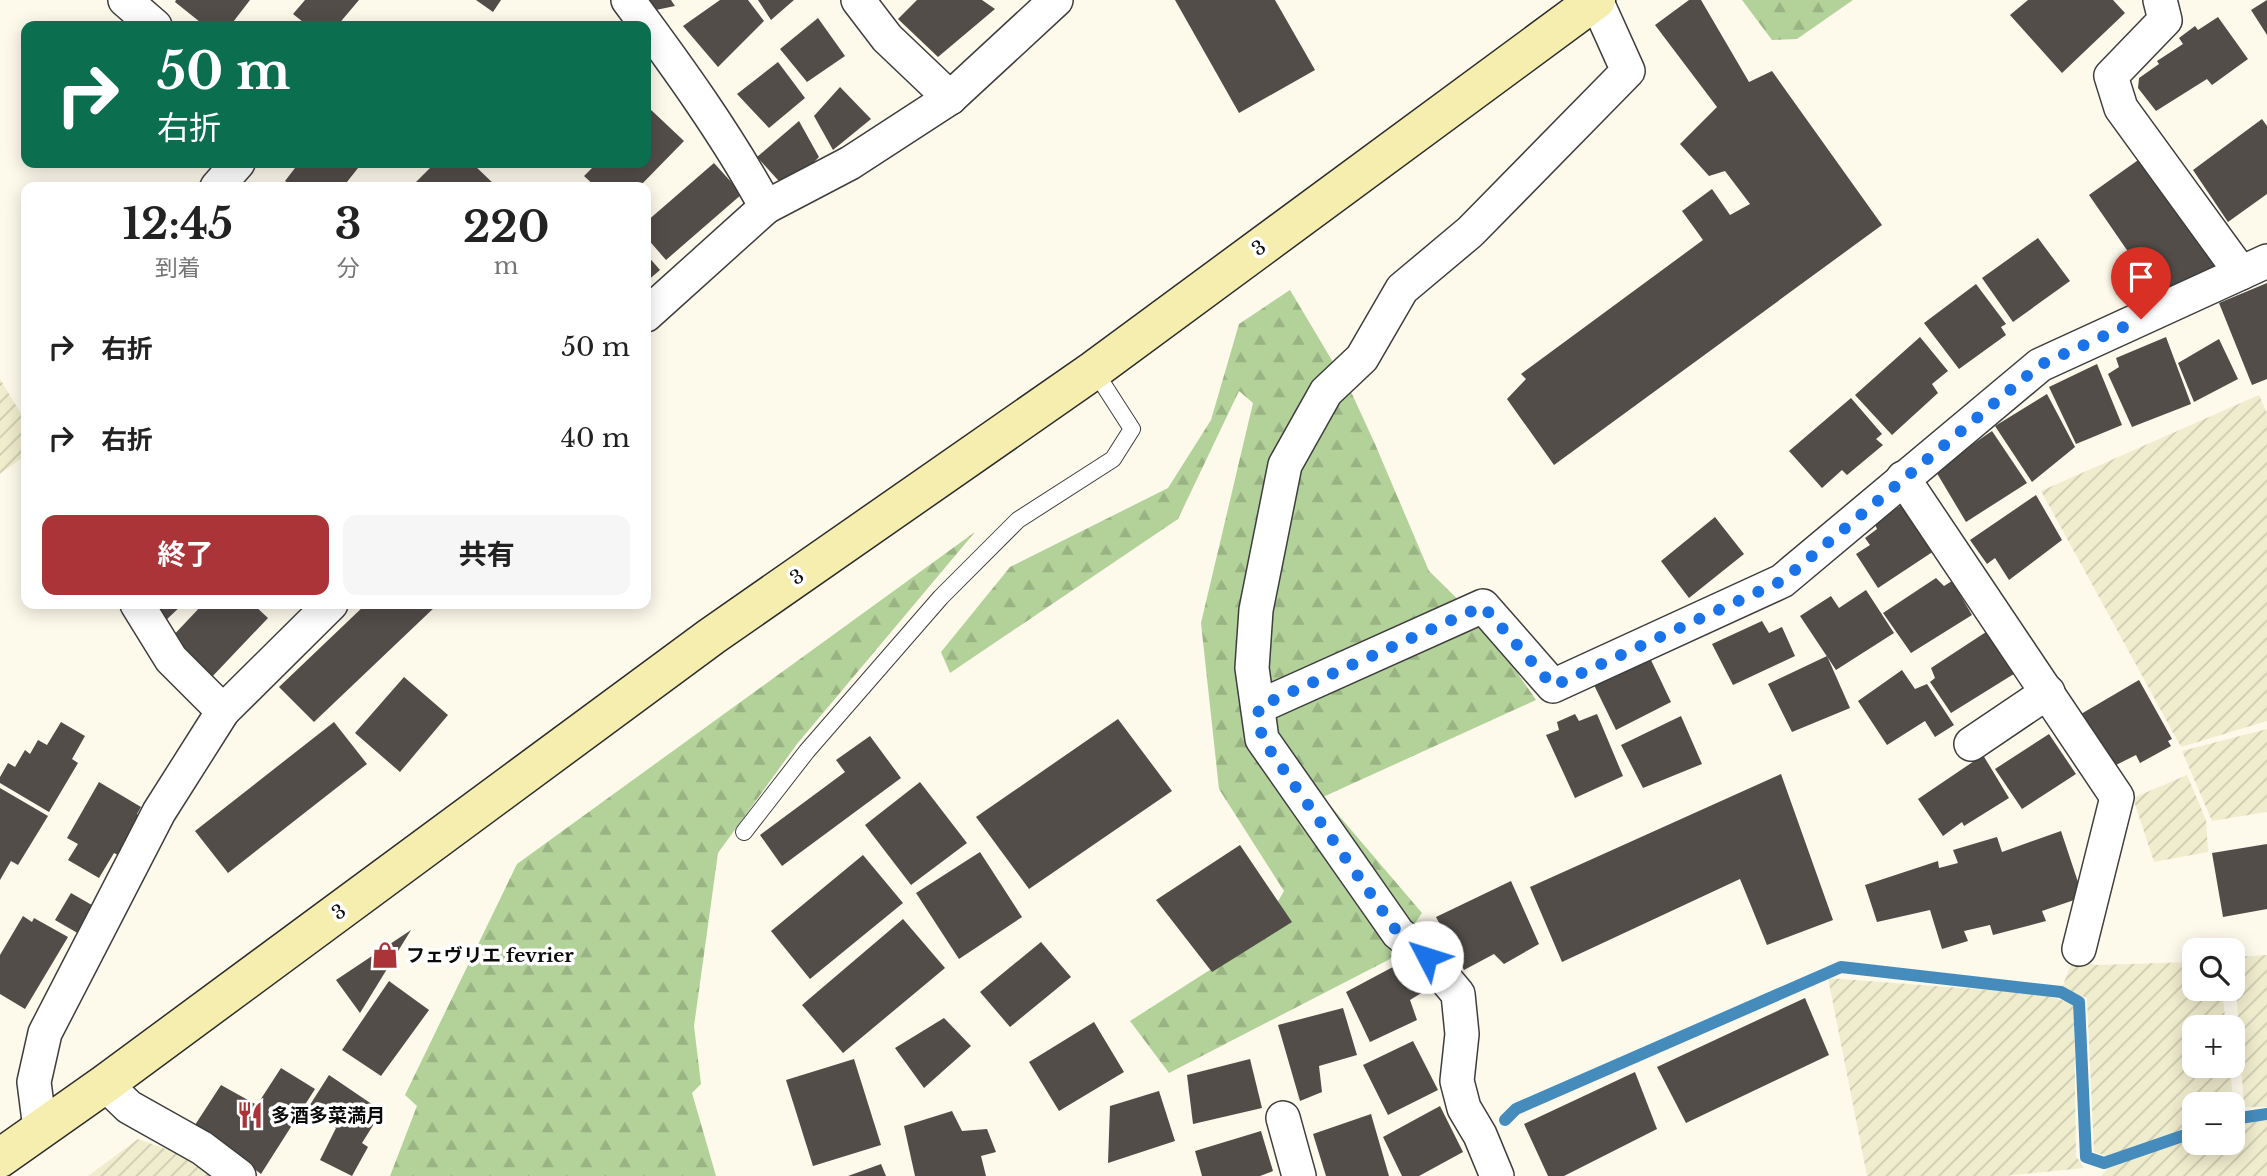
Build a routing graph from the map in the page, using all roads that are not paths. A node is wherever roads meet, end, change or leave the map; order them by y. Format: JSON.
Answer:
{"nodes":[{"id":1,"x":124,"y":0,"type":"edge"},
{"id":2,"x":628,"y":0,"type":"edge"},
{"id":3,"x":858,"y":0,"type":"edge"},
{"id":4,"x":1056,"y":0,"type":"edge"},
{"id":5,"x":1596,"y":0,"type":"edge"},
{"id":6,"x":2160,"y":0,"type":"edge"},
{"id":7,"x":149,"y":21,"type":"edge"},
{"id":8,"x":643,"y":21,"type":"edge"},
{"id":9,"x":651,"y":31,"type":"edge"},
{"id":10,"x":950,"y":97,"type":"junction"},
{"id":11,"x":234,"y":168,"type":"edge"},
{"id":12,"x":221,"y":182,"type":"edge"},
{"id":13,"x":766,"y":207,"type":"junction"},
{"id":14,"x":2254,"y":267,"type":"edge"},
{"id":15,"x":651,"y":310,"type":"edge"},
{"id":16,"x":1094,"y":370,"type":"junction"},
{"id":17,"x":1903,"y":478,"type":"junction"},
{"id":18,"x":140,"y":609,"type":"edge"},
{"id":19,"x":326,"y":609,"type":"edge"},
{"id":20,"x":2048,"y":692,"type":"junction"},
{"id":21,"x":1258,"y":707,"type":"junction"},
{"id":22,"x":223,"y":711,"type":"junction"},
{"id":23,"x":1971,"y":744,"type":"dead end"},
{"id":24,"x":744,"y":832,"type":"dead end"},
{"id":25,"x":2079,"y":949,"type":"dead end"},
{"id":26,"x":105,"y":1084,"type":"junction"},
{"id":27,"x":1283,"y":1118,"type":"dead end"},
{"id":28,"x":40,"y":1129,"type":"junction"},
{"id":29,"x":0,"y":1158,"type":"edge"},
{"id":30,"x":239,"y":1176,"type":"edge"},
{"id":31,"x":1299,"y":1176,"type":"edge"},
{"id":32,"x":1497,"y":1176,"type":"edge"}],
"edges":[{"from":1,"to":7,"type":"street"},
{"from":2,"to":8,"type":"street"},
{"from":3,"to":10,"type":"street"},
{"from":4,"to":10,"type":"street"},
{"from":5,"to":16,"type":"street","name":"3"},
{"from":5,"to":21,"type":"street"},
{"from":6,"to":14,"type":"street"},
{"from":9,"to":13,"type":"street"},
{"from":10,"to":13,"type":"street"},
{"from":11,"to":12,"type":"street"},
{"from":13,"to":15,"type":"street"},
{"from":14,"to":17,"type":"street"},
{"from":16,"to":24,"type":"lane"},
{"from":16,"to":26,"type":"street","name":"3"},
{"from":17,"to":20,"type":"street"},
{"from":17,"to":21,"type":"street"},
{"from":18,"to":22,"type":"street"},
{"from":19,"to":22,"type":"street"},
{"from":20,"to":23,"type":"street"},
{"from":20,"to":25,"type":"street"},
{"from":21,"to":32,"type":"street"},
{"from":22,"to":28,"type":"street"},
{"from":26,"to":28,"type":"street","name":"3"},
{"from":26,"to":30,"type":"street"},
{"from":27,"to":31,"type":"street"},
{"from":28,"to":29,"type":"street","name":"3"}]}
